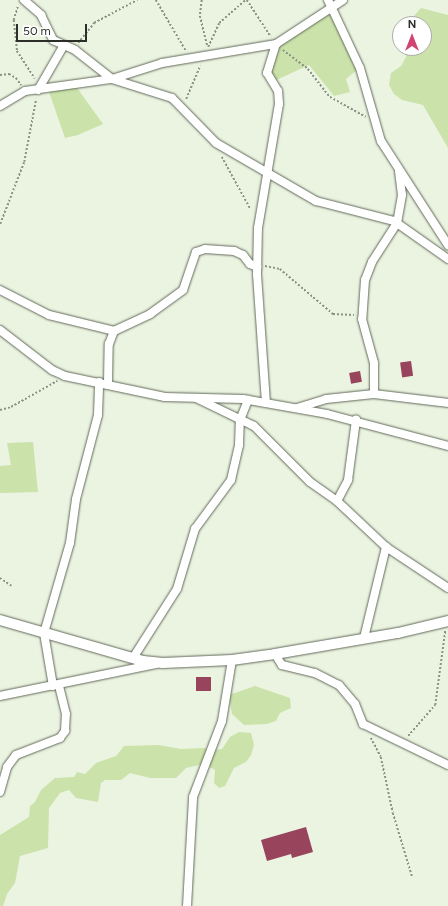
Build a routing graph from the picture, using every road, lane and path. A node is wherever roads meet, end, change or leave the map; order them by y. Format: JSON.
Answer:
{"nodes":[{"id":1,"x":20,"y":0,"type":"edge"},
{"id":2,"x":24,"y":0,"type":"edge"},
{"id":3,"x":137,"y":0,"type":"edge"},
{"id":4,"x":156,"y":0,"type":"edge"},
{"id":5,"x":202,"y":0,"type":"edge"},
{"id":6,"x":247,"y":0,"type":"edge"},
{"id":7,"x":343,"y":0,"type":"edge"},
{"id":8,"x":330,"y":4,"type":"edge"},
{"id":9,"x":276,"y":44,"type":"junction"},
{"id":10,"x":64,"y":45,"type":"junction"},
{"id":11,"x":208,"y":47,"type":"dead end"},
{"id":12,"x":72,"y":49,"type":"junction"},
{"id":13,"x":190,"y":58,"type":"junction"},
{"id":14,"x":0,"y":74,"type":"edge"},
{"id":15,"x":112,"y":79,"type":"junction"},
{"id":16,"x":38,"y":88,"type":"junction"},
{"id":17,"x":25,"y":91,"type":"junction"},
{"id":18,"x":0,"y":106,"type":"edge"},
{"id":19,"x":376,"y":124,"type":"junction"},
{"id":20,"x":216,"y":143,"type":"junction"},
{"id":21,"x":399,"y":171,"type":"junction"},
{"id":22,"x":269,"y":176,"type":"junction"},
{"id":23,"x":0,"y":224,"type":"edge"},
{"id":24,"x":397,"y":224,"type":"junction"},
{"id":25,"x":258,"y":228,"type":"junction"},
{"id":26,"x":448,"y":245,"type":"edge"},
{"id":27,"x":447,"y":259,"type":"edge"},
{"id":28,"x":257,"y":267,"type":"junction"},
{"id":29,"x":0,"y":290,"type":"edge"},
{"id":30,"x":362,"y":315,"type":"junction"},
{"id":31,"x":0,"y":330,"type":"edge"},
{"id":32,"x":114,"y":331,"type":"junction"},
{"id":33,"x":65,"y":376,"type":"junction"},
{"id":34,"x":103,"y":383,"type":"junction"},
{"id":35,"x":374,"y":394,"type":"junction"},
{"id":36,"x":196,"y":398,"type":"junction"},
{"id":37,"x":248,"y":400,"type":"junction"},
{"id":38,"x":266,"y":403,"type":"junction"},
{"id":39,"x":448,"y":403,"type":"edge"},
{"id":40,"x":295,"y":408,"type":"junction"},
{"id":41,"x":0,"y":410,"type":"edge"},
{"id":42,"x":240,"y":420,"type":"junction"},
{"id":43,"x":356,"y":420,"type":"junction"},
{"id":44,"x":448,"y":446,"type":"edge"},
{"id":45,"x":337,"y":501,"type":"junction"},
{"id":46,"x":386,"y":547,"type":"junction"},
{"id":47,"x":0,"y":578,"type":"edge"},
{"id":48,"x":12,"y":586,"type":"dead end"},
{"id":49,"x":448,"y":588,"type":"edge"},
{"id":50,"x":0,"y":620,"type":"edge"},
{"id":51,"x":447,"y":621,"type":"edge"},
{"id":52,"x":44,"y":633,"type":"junction"},
{"id":53,"x":364,"y":638,"type":"junction"},
{"id":54,"x":275,"y":654,"type":"junction"},
{"id":55,"x":133,"y":658,"type":"junction"},
{"id":56,"x":232,"y":660,"type":"junction"},
{"id":57,"x":163,"y":663,"type":"junction"},
{"id":58,"x":56,"y":686,"type":"junction"},
{"id":59,"x":0,"y":696,"type":"edge"},
{"id":60,"x":363,"y":724,"type":"junction"},
{"id":61,"x":401,"y":743,"type":"junction"},
{"id":62,"x":448,"y":765,"type":"edge"},
{"id":63,"x":0,"y":792,"type":"edge"},
{"id":64,"x":412,"y":876,"type":"dead end"},
{"id":65,"x":187,"y":906,"type":"edge"}],
"edges":[{"from":1,"to":16,"type":"path"},
{"from":2,"to":10,"type":"street"},
{"from":3,"to":12,"type":"path"},
{"from":4,"to":13,"type":"path"},
{"from":5,"to":11,"type":"path"},
{"from":6,"to":9,"type":"path"},
{"from":7,"to":8,"type":"street"},
{"from":8,"to":9,"type":"street"},
{"from":8,"to":19,"type":"street"},
{"from":9,"to":13,"type":"street"},
{"from":9,"to":19,"type":"path"},
{"from":9,"to":22,"type":"street"},
{"from":10,"to":12,"type":"street"},
{"from":10,"to":16,"type":"street"},
{"from":12,"to":15,"type":"street"},
{"from":13,"to":15,"type":"street"},
{"from":14,"to":17,"type":"path"},
{"from":15,"to":16,"type":"street"},
{"from":15,"to":20,"type":"street"},
{"from":16,"to":17,"type":"street"},
{"from":16,"to":23,"type":"path"},
{"from":17,"to":18,"type":"street"},
{"from":19,"to":21,"type":"street"},
{"from":20,"to":22,"type":"street"},
{"from":20,"to":25,"type":"path"},
{"from":21,"to":24,"type":"street"},
{"from":21,"to":26,"type":"street"},
{"from":22,"to":24,"type":"street"},
{"from":22,"to":25,"type":"street"},
{"from":24,"to":27,"type":"street"},
{"from":24,"to":30,"type":"street"},
{"from":25,"to":28,"type":"street"},
{"from":28,"to":30,"type":"path"},
{"from":28,"to":32,"type":"street"},
{"from":28,"to":38,"type":"street"},
{"from":29,"to":32,"type":"street"},
{"from":30,"to":35,"type":"street"},
{"from":31,"to":33,"type":"street"},
{"from":32,"to":34,"type":"street"},
{"from":33,"to":34,"type":"street"},
{"from":33,"to":41,"type":"path"},
{"from":34,"to":36,"type":"street"},
{"from":34,"to":52,"type":"street"},
{"from":35,"to":39,"type":"street"},
{"from":35,"to":40,"type":"street"},
{"from":36,"to":37,"type":"street"},
{"from":36,"to":42,"type":"street"},
{"from":37,"to":38,"type":"street"},
{"from":37,"to":42,"type":"street"},
{"from":38,"to":40,"type":"street"},
{"from":40,"to":43,"type":"street"},
{"from":42,"to":45,"type":"street"},
{"from":42,"to":55,"type":"street"},
{"from":43,"to":44,"type":"street"},
{"from":43,"to":45,"type":"street"},
{"from":45,"to":46,"type":"street"},
{"from":46,"to":49,"type":"street"},
{"from":46,"to":53,"type":"street"},
{"from":47,"to":48,"type":"path"},
{"from":50,"to":52,"type":"street"},
{"from":51,"to":53,"type":"street"},
{"from":51,"to":61,"type":"path"},
{"from":52,"to":55,"type":"street"},
{"from":52,"to":58,"type":"street"},
{"from":53,"to":54,"type":"street"},
{"from":54,"to":56,"type":"street"},
{"from":54,"to":60,"type":"street"},
{"from":55,"to":57,"type":"street"},
{"from":56,"to":57,"type":"street"},
{"from":56,"to":65,"type":"street"},
{"from":57,"to":58,"type":"street"},
{"from":58,"to":59,"type":"street"},
{"from":58,"to":63,"type":"street"},
{"from":60,"to":61,"type":"street"},
{"from":60,"to":64,"type":"path"},
{"from":61,"to":62,"type":"street"}]}
